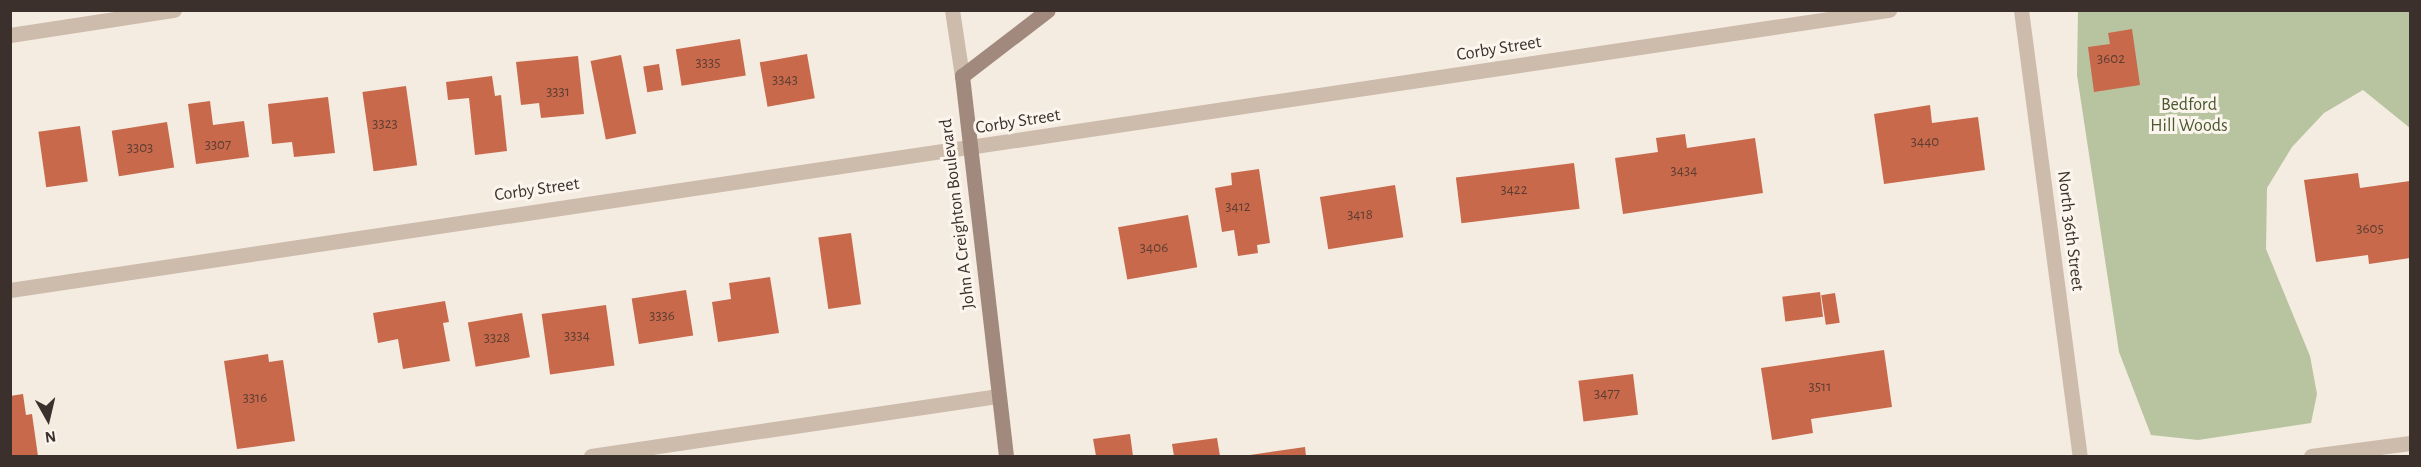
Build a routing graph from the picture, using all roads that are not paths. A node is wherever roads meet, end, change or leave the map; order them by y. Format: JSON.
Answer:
{"nodes":[{"id":1,"x":174,"y":10,"type":"edge"},
{"id":2,"x":952,"y":10,"type":"edge"},
{"id":3,"x":1048,"y":10,"type":"edge"},
{"id":4,"x":1888,"y":10,"type":"edge"},
{"id":5,"x":2021,"y":10,"type":"edge"},
{"id":6,"x":10,"y":35,"type":"edge"},
{"id":7,"x":962,"y":76,"type":"junction"},
{"id":8,"x":971,"y":149,"type":"junction"},
{"id":9,"x":10,"y":290,"type":"edge"},
{"id":10,"x":999,"y":396,"type":"junction"},
{"id":11,"x":2410,"y":443,"type":"edge"},
{"id":12,"x":591,"y":456,"type":"edge"},
{"id":13,"x":1006,"y":456,"type":"edge"},
{"id":14,"x":2080,"y":456,"type":"edge"},
{"id":15,"x":2311,"y":456,"type":"edge"}],
"edges":[{"from":1,"to":6,"type":"street"},
{"from":2,"to":7,"type":"street"},
{"from":3,"to":7,"type":"street"},
{"from":4,"to":8,"type":"street","name":"Corby Street"},
{"from":5,"to":14,"type":"street","name":"North 36th Street"},
{"from":7,"to":8,"type":"street","name":"John A Creighton Boulevard"},
{"from":8,"to":9,"type":"street","name":"Corby Street"},
{"from":8,"to":10,"type":"street","name":"John A Creighton Boulevard"},
{"from":10,"to":12,"type":"street"},
{"from":10,"to":13,"type":"street","name":"John A Creighton Boulevard"},
{"from":11,"to":15,"type":"street"}]}
